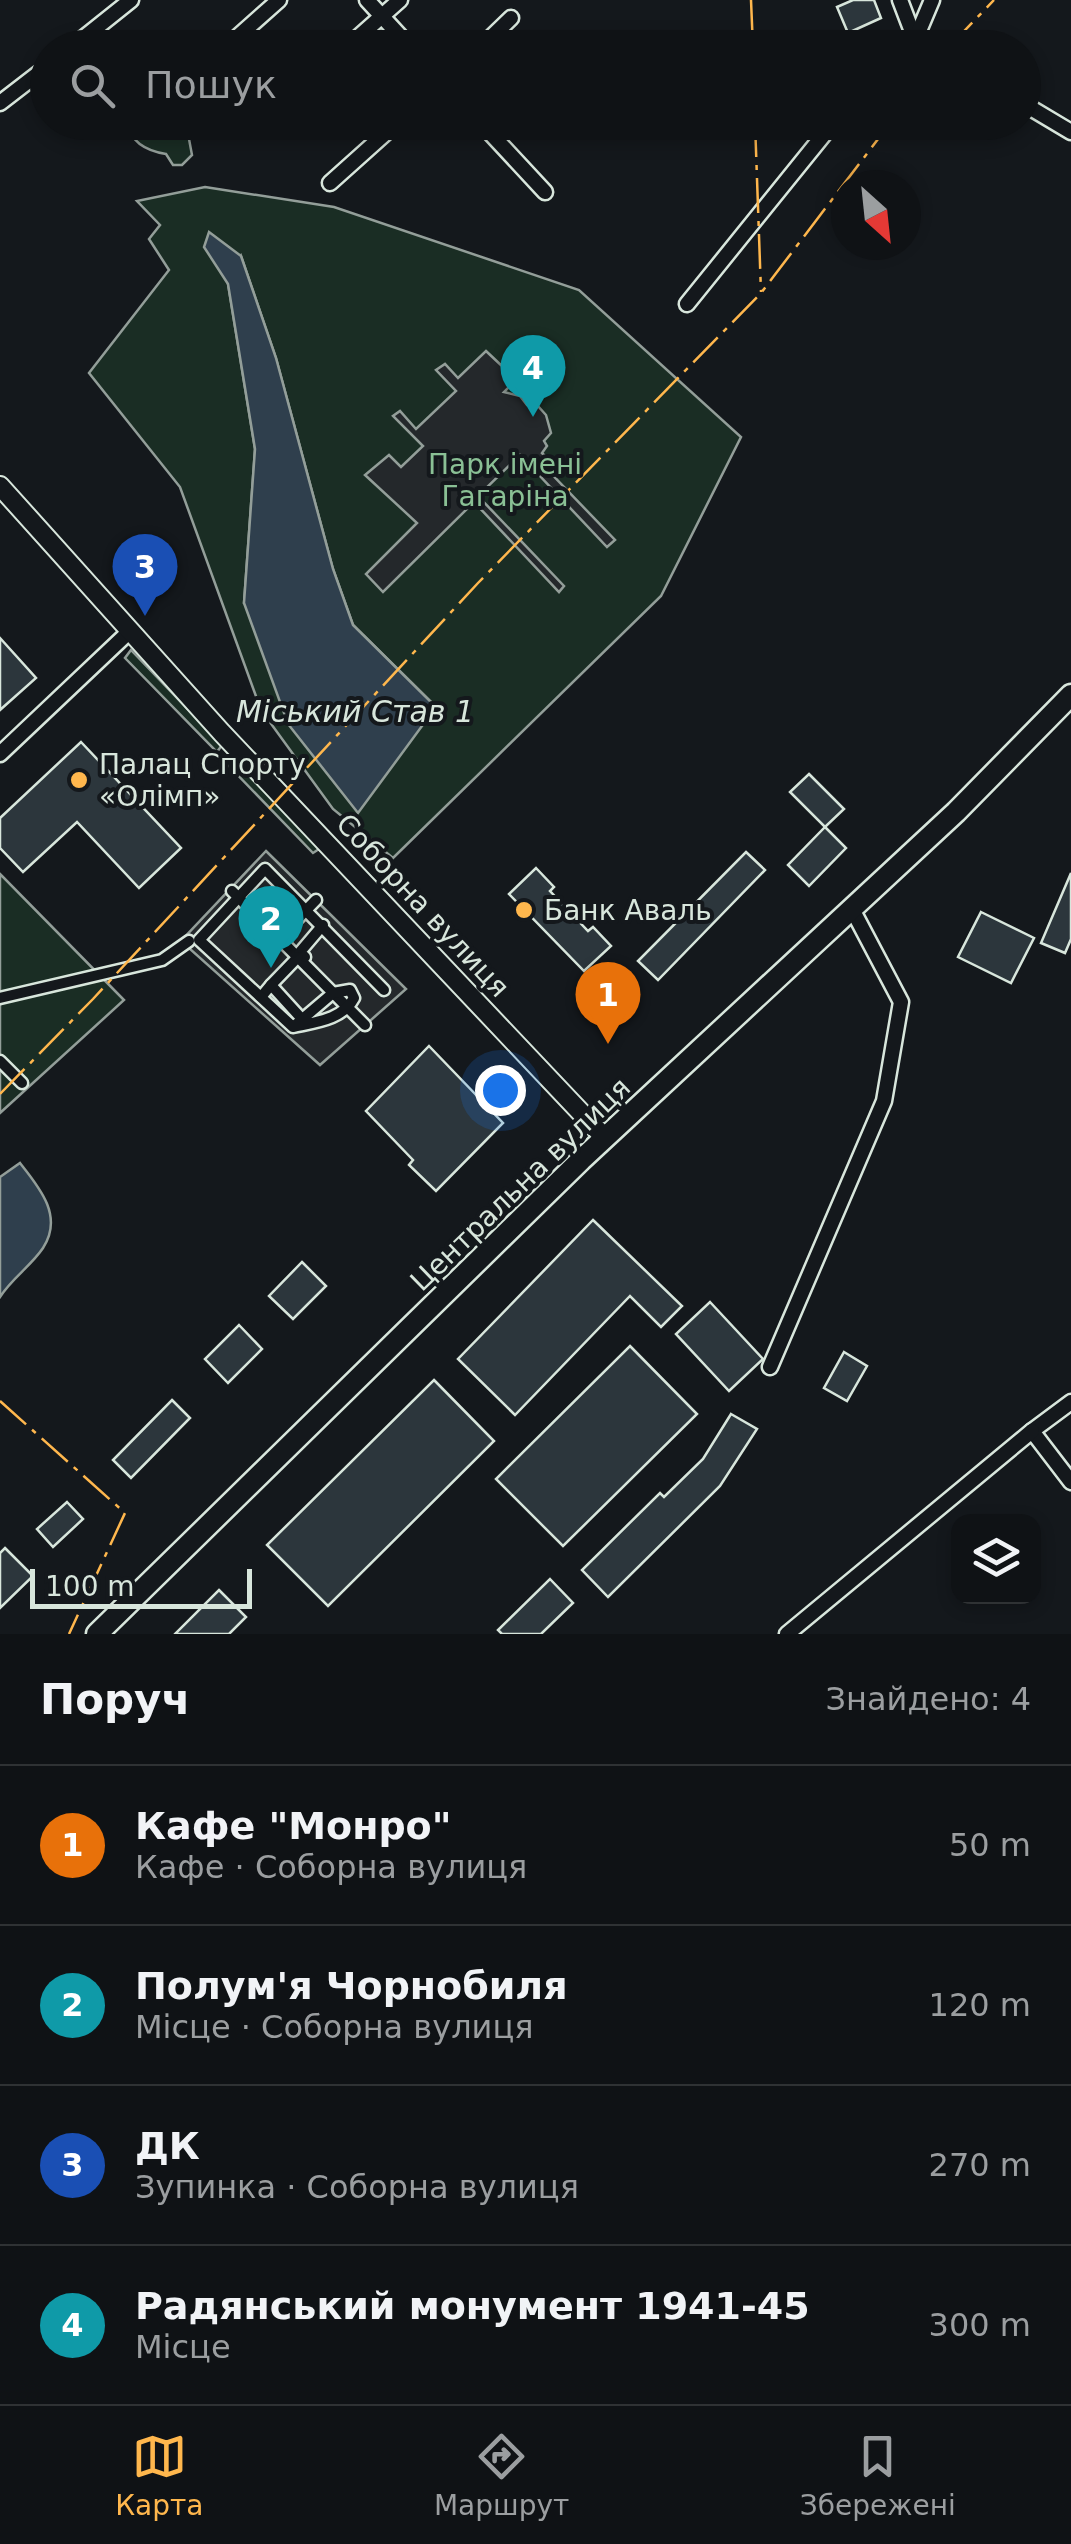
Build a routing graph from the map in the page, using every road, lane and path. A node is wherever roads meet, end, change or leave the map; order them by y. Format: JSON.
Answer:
{"nodes":[{"id":1,"x":132,"y":0,"type":"edge"},
{"id":2,"x":279,"y":0,"type":"edge"},
{"id":3,"x":368,"y":0,"type":"edge"},
{"id":4,"x":400,"y":0,"type":"edge"},
{"id":5,"x":900,"y":0,"type":"edge"},
{"id":6,"x":932,"y":0,"type":"edge"},
{"id":7,"x":382,"y":16,"type":"junction"},
{"id":8,"x":510,"y":18,"type":"dead end"},
{"id":9,"x":93,"y":30,"type":"edge"},
{"id":10,"x":246,"y":30,"type":"edge"},
{"id":11,"x":366,"y":30,"type":"edge"},
{"id":12,"x":395,"y":30,"type":"edge"},
{"id":13,"x":498,"y":30,"type":"edge"},
{"id":14,"x":911,"y":30,"type":"edge"},
{"id":15,"x":922,"y":30,"type":"edge"},
{"id":16,"x":30,"y":80,"type":"edge"},
{"id":17,"x":0,"y":102,"type":"edge"},
{"id":18,"x":1041,"y":114,"type":"edge"},
{"id":19,"x":1071,"y":132,"type":"edge"},
{"id":20,"x":378,"y":140,"type":"edge"},
{"id":21,"x":497,"y":140,"type":"edge"},
{"id":22,"x":820,"y":140,"type":"edge"},
{"id":23,"x":330,"y":183,"type":"dead end"},
{"id":24,"x":545,"y":192,"type":"dead end"},
{"id":25,"x":688,"y":304,"type":"dead end"},
{"id":26,"x":0,"y":486,"type":"edge"},
{"id":27,"x":131,"y":630,"type":"junction"},
{"id":28,"x":1071,"y":695,"type":"edge"},
{"id":29,"x":0,"y":754,"type":"edge"},
{"id":30,"x":232,"y":891,"type":"dead end"},
{"id":31,"x":316,"y":900,"type":"dead end"},
{"id":32,"x":852,"y":909,"type":"junction"},
{"id":33,"x":323,"y":925,"type":"dead end"},
{"id":34,"x":279,"y":938,"type":"junction"},
{"id":35,"x":189,"y":941,"type":"dead end"},
{"id":36,"x":298,"y":957,"type":"junction"},
{"id":37,"x":318,"y":977,"type":"junction"},
{"id":38,"x":271,"y":985,"type":"junction"},
{"id":39,"x":384,"y":990,"type":"dead end"},
{"id":40,"x":334,"y":993,"type":"junction"},
{"id":41,"x":261,"y":997,"type":"junction"},
{"id":42,"x":0,"y":998,"type":"edge"},
{"id":43,"x":302,"y":1018,"type":"junction"},
{"id":44,"x":366,"y":1025,"type":"dead end"},
{"id":45,"x":292,"y":1027,"type":"junction"},
{"id":46,"x":0,"y":1061,"type":"edge"},
{"id":47,"x":22,"y":1083,"type":"dead end"},
{"id":48,"x":605,"y":1138,"type":"junction"},
{"id":49,"x":770,"y":1368,"type":"dead end"},
{"id":50,"x":1071,"y":1402,"type":"edge"},
{"id":51,"x":1032,"y":1431,"type":"junction"},
{"id":52,"x":1071,"y":1482,"type":"edge"},
{"id":53,"x":97,"y":1634,"type":"edge"},
{"id":54,"x":787,"y":1634,"type":"edge"}],
"edges":[{"from":1,"to":9,"type":"street"},
{"from":2,"to":10,"type":"street"},
{"from":3,"to":7,"type":"street"},
{"from":4,"to":7,"type":"street"},
{"from":5,"to":14,"type":"street"},
{"from":6,"to":15,"type":"street"},
{"from":7,"to":11,"type":"street"},
{"from":7,"to":12,"type":"street"},
{"from":8,"to":13,"type":"street"},
{"from":16,"to":17,"type":"street"},
{"from":18,"to":19,"type":"street"},
{"from":20,"to":23,"type":"street"},
{"from":21,"to":24,"type":"street"},
{"from":22,"to":25,"type":"street"},
{"from":26,"to":27,"type":"street","name":"Соборна вулиця"},
{"from":27,"to":29,"type":"street"},
{"from":27,"to":48,"type":"street","name":"Соборна вулиця"},
{"from":28,"to":32,"type":"main road","name":"Центральна вулиця"},
{"from":30,"to":34,"type":"street"},
{"from":31,"to":34,"type":"street"},
{"from":32,"to":48,"type":"main road","name":"Центральна вулиця"},
{"from":32,"to":49,"type":"street"},
{"from":33,"to":37,"type":"street"},
{"from":34,"to":36,"type":"street"},
{"from":35,"to":42,"type":"street"},
{"from":36,"to":37,"type":"street"},
{"from":36,"to":38,"type":"street"},
{"from":37,"to":40,"type":"street"},
{"from":38,"to":41,"type":"street"},
{"from":38,"to":43,"type":"street"},
{"from":39,"to":41,"type":"street"},
{"from":40,"to":43,"type":"street"},
{"from":40,"to":44,"type":"street"},
{"from":40,"to":45,"type":"street"},
{"from":41,"to":45,"type":"street"},
{"from":43,"to":45,"type":"street"},
{"from":46,"to":47,"type":"street"},
{"from":48,"to":53,"type":"main road","name":"Центральна вулиця"},
{"from":50,"to":51,"type":"street"},
{"from":51,"to":52,"type":"street"},
{"from":51,"to":54,"type":"street"}]}
